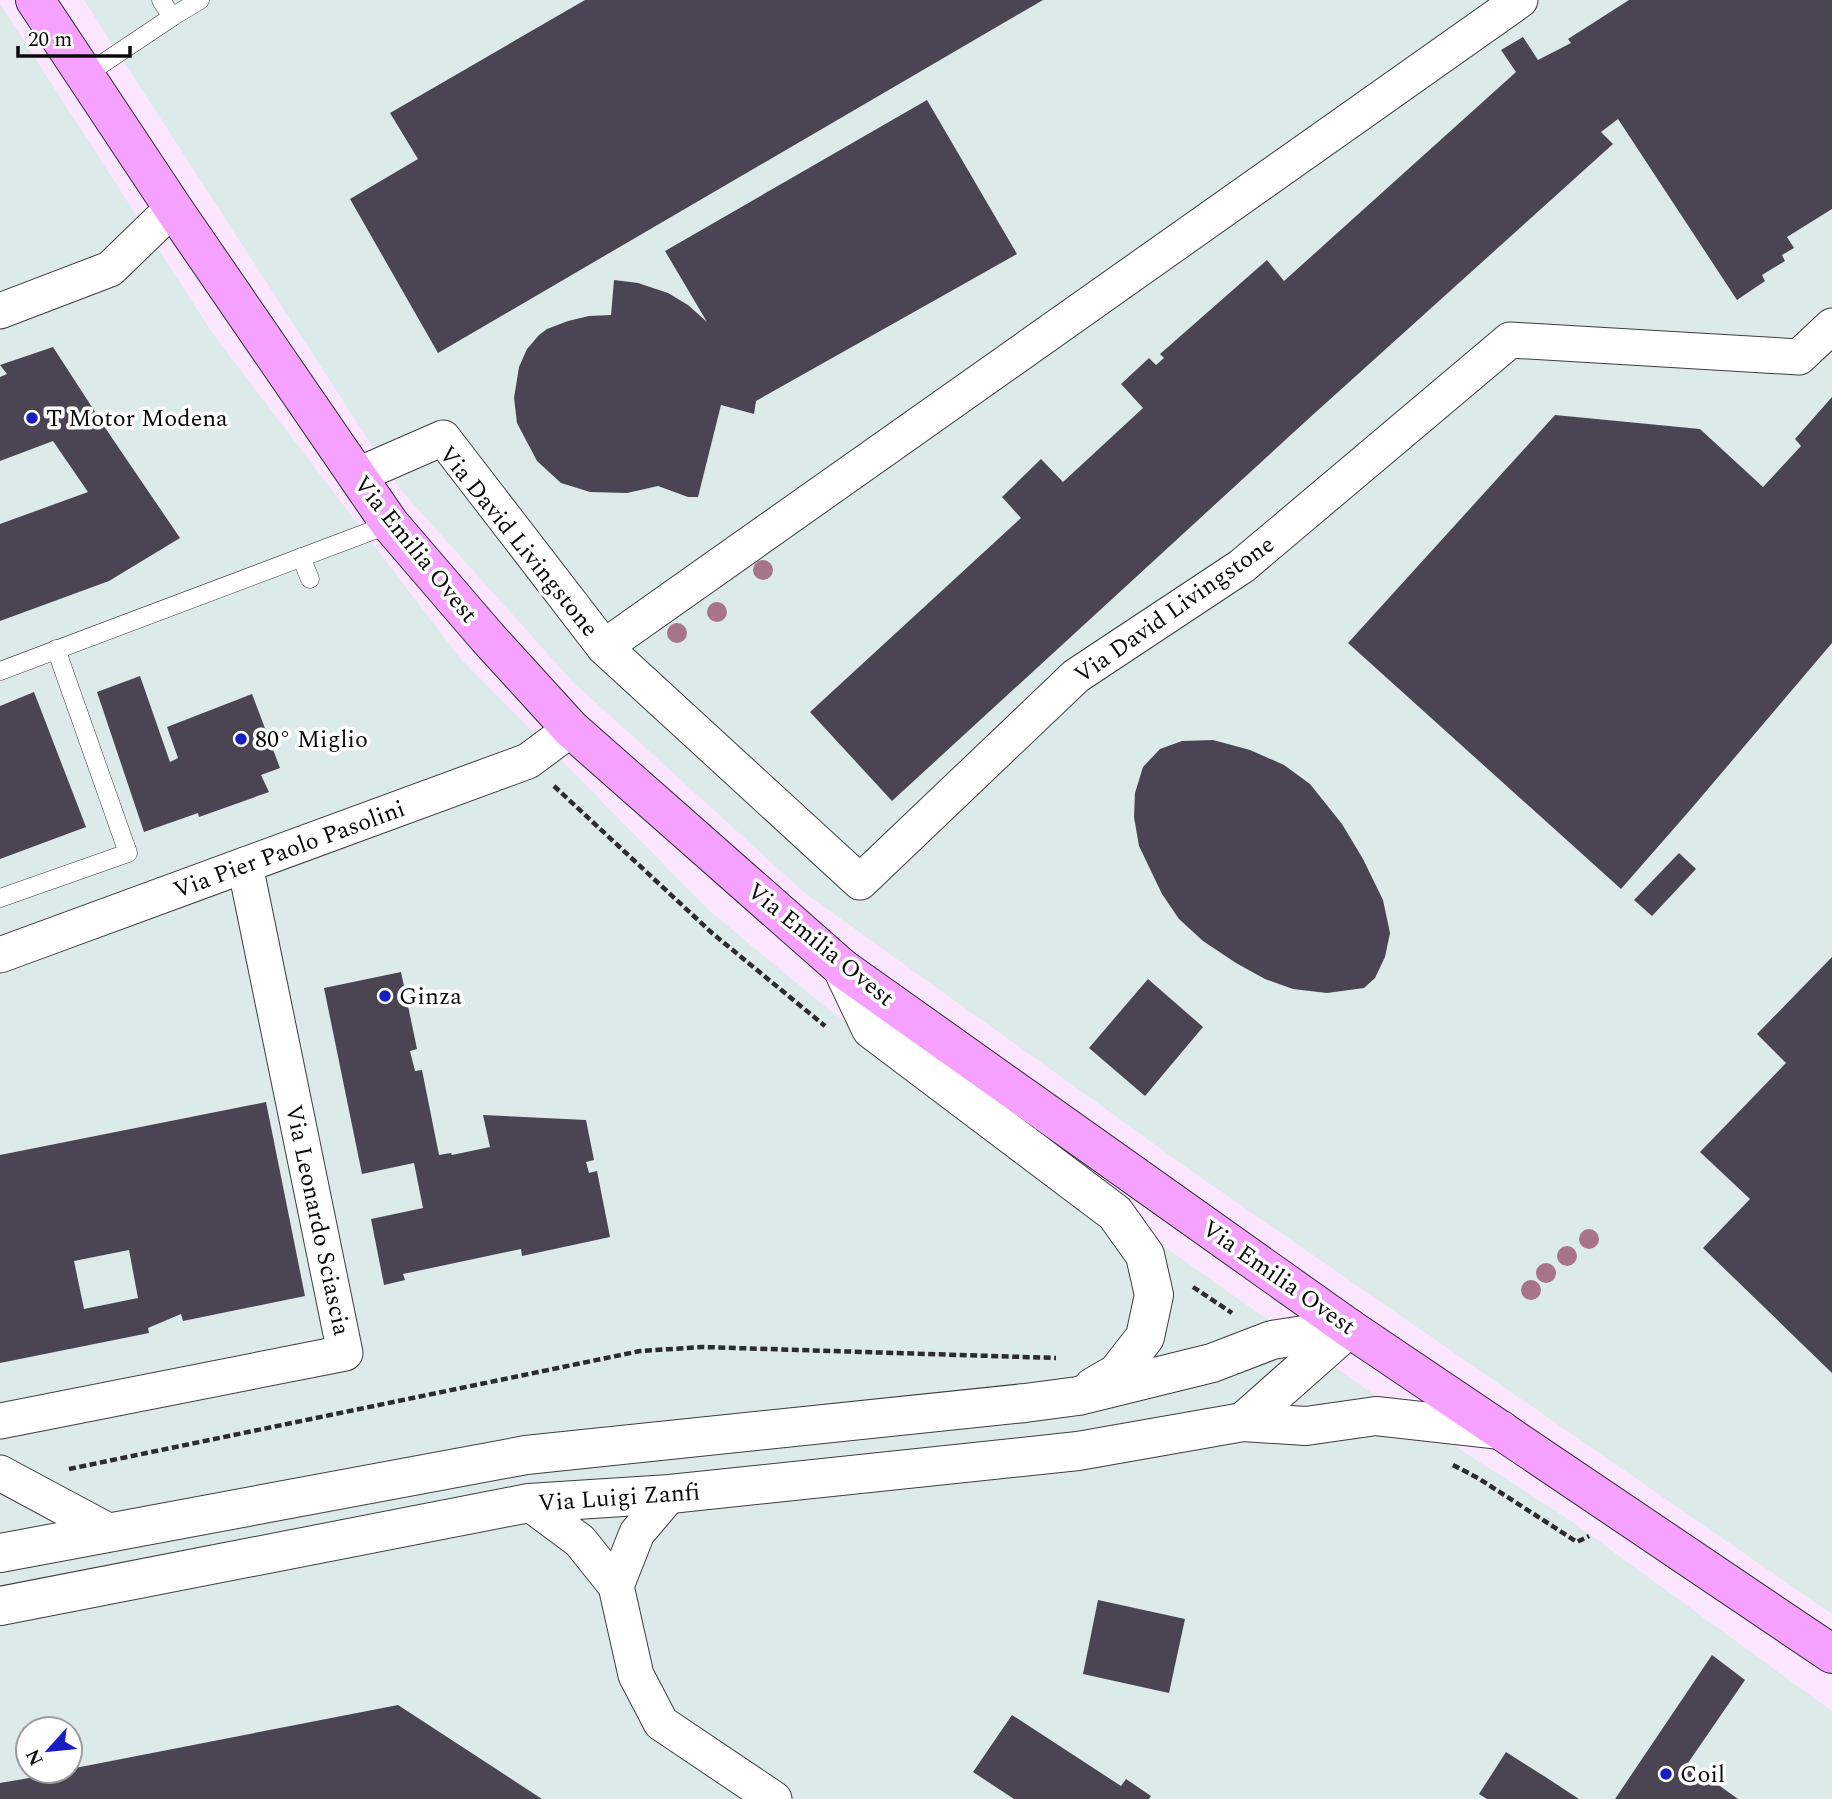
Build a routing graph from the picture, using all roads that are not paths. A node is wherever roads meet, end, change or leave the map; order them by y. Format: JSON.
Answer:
{"nodes":[{"id":1,"x":35,"y":0,"type":"edge"},
{"id":2,"x":161,"y":0,"type":"edge"},
{"id":3,"x":200,"y":0,"type":"edge"},
{"id":4,"x":1520,"y":0,"type":"edge"},
{"id":5,"x":172,"y":17,"type":"junction"},
{"id":6,"x":84,"y":76,"type":"junction"},
{"id":7,"x":173,"y":208,"type":"junction"},
{"id":8,"x":0,"y":311,"type":"edge"},
{"id":9,"x":1832,"y":326,"type":"edge"},
{"id":10,"x":356,"y":476,"type":"junction"},
{"id":11,"x":390,"y":524,"type":"junction"},
{"id":12,"x":302,"y":557,"type":"junction"},
{"id":13,"x":310,"y":579,"type":"dead end"},
{"id":14,"x":604,"y":647,"type":"junction"},
{"id":15,"x":56,"y":649,"type":"junction"},
{"id":16,"x":0,"y":671,"type":"edge"},
{"id":17,"x":571,"y":729,"type":"junction"},
{"id":18,"x":245,"y":865,"type":"junction"},
{"id":19,"x":0,"y":898,"type":"edge"},
{"id":20,"x":0,"y":956,"type":"edge"},
{"id":21,"x":842,"y":968,"type":"junction"},
{"id":22,"x":1349,"y":1328,"type":"junction"},
{"id":23,"x":1078,"y":1396,"type":"junction"},
{"id":24,"x":0,"y":1421,"type":"edge"},
{"id":25,"x":1243,"y":1422,"type":"junction"},
{"id":26,"x":1501,"y":1430,"type":"junction"},
{"id":27,"x":7,"y":1477,"type":"edge"},
{"id":28,"x":670,"y":1494,"type":"junction"},
{"id":29,"x":529,"y":1503,"type":"junction"},
{"id":30,"x":110,"y":1532,"type":"junction"},
{"id":31,"x":0,"y":1553,"type":"edge"},
{"id":32,"x":616,"y":1586,"type":"junction"},
{"id":33,"x":0,"y":1606,"type":"edge"},
{"id":34,"x":1832,"y":1654,"type":"edge"},
{"id":35,"x":774,"y":1799,"type":"edge"}],
"edges":[{"from":1,"to":6,"type":"main road","name":"Via Emilia Ovest"},
{"from":2,"to":5,"type":"lane"},
{"from":3,"to":5,"type":"lane"},
{"from":4,"to":14,"type":"street","name":"Via David Livingstone"},
{"from":5,"to":6,"type":"lane"},
{"from":6,"to":7,"type":"main road","name":"Via Emilia Ovest"},
{"from":7,"to":8,"type":"street"},
{"from":7,"to":10,"type":"main road","name":"Via Emilia Ovest"},
{"from":9,"to":14,"type":"street","name":"Via David Livingstone"},
{"from":10,"to":11,"type":"main road","name":"Via Emilia Ovest"},
{"from":10,"to":14,"type":"street","name":"Via David Livingstone"},
{"from":11,"to":12,"type":"lane"},
{"from":11,"to":17,"type":"main road","name":"Via Emilia Ovest"},
{"from":12,"to":13,"type":"lane"},
{"from":12,"to":15,"type":"lane"},
{"from":15,"to":16,"type":"lane"},
{"from":15,"to":19,"type":"lane"},
{"from":17,"to":18,"type":"street","name":"Via Pier Paolo Pasolini"},
{"from":17,"to":21,"type":"main road","name":"Via Emilia Ovest"},
{"from":18,"to":20,"type":"street","name":"Via Pier Paolo Pasolini"},
{"from":18,"to":24,"type":"street","name":"Via Leonardo Sciascia"},
{"from":21,"to":22,"type":"main road","name":"Via Emilia Ovest"},
{"from":21,"to":23,"type":"street"},
{"from":22,"to":23,"type":"street","name":"Via Luigi Zanfi"},
{"from":22,"to":25,"type":"street"},
{"from":22,"to":26,"type":"main road","name":"Via Emilia Ovest"},
{"from":23,"to":30,"type":"street","name":"Via Luigi Zanfi"},
{"from":25,"to":26,"type":"street","name":"Via Luigi Zanfi"},
{"from":25,"to":28,"type":"street","name":"Via Luigi Zanfi"},
{"from":26,"to":34,"type":"main road","name":"Via Emilia Ovest"},
{"from":27,"to":30,"type":"street"},
{"from":28,"to":29,"type":"street","name":"Via Luigi Zanfi"},
{"from":28,"to":32,"type":"street"},
{"from":29,"to":32,"type":"street"},
{"from":29,"to":33,"type":"street","name":"Via Luigi Zanfi"},
{"from":30,"to":31,"type":"street","name":"Via Luigi Zanfi"},
{"from":32,"to":35,"type":"street"}]}
